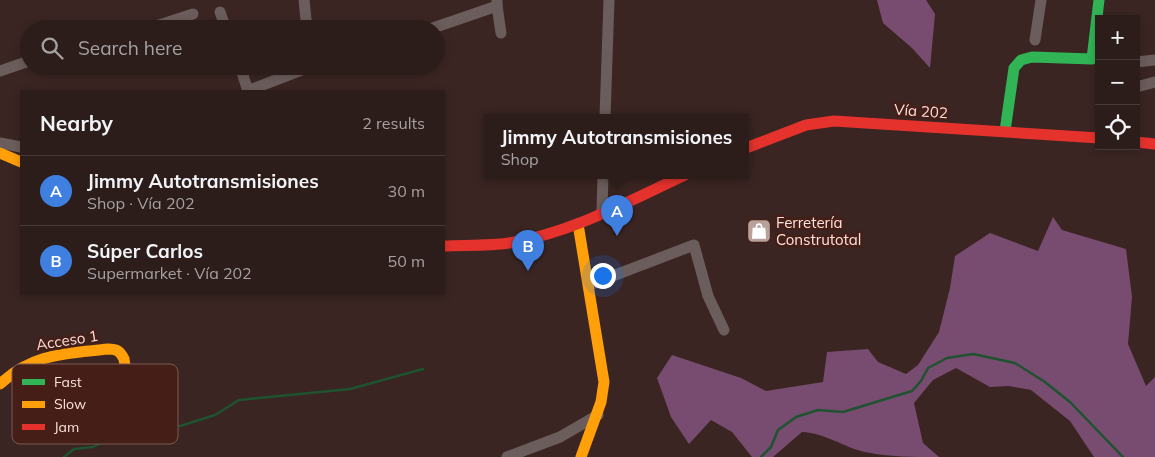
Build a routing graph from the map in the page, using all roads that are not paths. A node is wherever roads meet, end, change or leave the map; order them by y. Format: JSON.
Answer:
{"nodes":[{"id":1,"x":304,"y":0,"type":"edge"},
{"id":2,"x":609,"y":0,"type":"edge"},
{"id":3,"x":1041,"y":0,"type":"edge"},
{"id":4,"x":1099,"y":0,"type":"edge"},
{"id":5,"x":497,"y":3,"type":"edge"},
{"id":6,"x":220,"y":12,"type":"dead end"},
{"id":7,"x":193,"y":14,"type":"dead end"},
{"id":8,"x":1098,"y":15,"type":"edge"},
{"id":9,"x":175,"y":20,"type":"edge"},
{"id":10,"x":223,"y":20,"type":"edge"},
{"id":11,"x":306,"y":20,"type":"edge"},
{"id":12,"x":445,"y":23,"type":"edge"},
{"id":13,"x":502,"y":32,"type":"dead end"},
{"id":14,"x":1035,"y":40,"type":"dead end"},
{"id":15,"x":1095,"y":59,"type":"edge"},
{"id":16,"x":1155,"y":60,"type":"edge"},
{"id":17,"x":1140,"y":62,"type":"edge"},
{"id":18,"x":20,"y":64,"type":"edge"},
{"id":19,"x":0,"y":72,"type":"edge"},
{"id":20,"x":243,"y":75,"type":"edge"},
{"id":21,"x":289,"y":75,"type":"edge"},
{"id":22,"x":1155,"y":82,"type":"edge"},
{"id":23,"x":1140,"y":86,"type":"edge"},
{"id":24,"x":248,"y":90,"type":"edge"},
{"id":25,"x":251,"y":90,"type":"edge"},
{"id":26,"x":605,"y":114,"type":"edge"},
{"id":27,"x":1005,"y":131,"type":"junction"},
{"id":28,"x":1095,"y":137,"type":"edge"},
{"id":29,"x":1140,"y":142,"type":"edge"},
{"id":30,"x":0,"y":143,"type":"edge"},
{"id":31,"x":1155,"y":144,"type":"edge"},
{"id":32,"x":20,"y":147,"type":"edge"},
{"id":33,"x":749,"y":147,"type":"edge"},
{"id":34,"x":0,"y":153,"type":"edge"},
{"id":35,"x":20,"y":162,"type":"edge"},
{"id":36,"x":604,"y":179,"type":"edge"},
{"id":37,"x":676,"y":179,"type":"edge"},
{"id":38,"x":602,"y":211,"type":"junction"},
{"id":39,"x":578,"y":224,"type":"junction"},
{"id":40,"x":445,"y":246,"type":"edge"},
{"id":41,"x":589,"y":285,"type":"junction"},
{"id":42,"x":724,"y":330,"type":"dead end"},
{"id":43,"x":26,"y":364,"type":"edge"},
{"id":44,"x":125,"y":364,"type":"edge"},
{"id":45,"x":12,"y":373,"type":"edge"},
{"id":46,"x":0,"y":384,"type":"edge"},
{"id":47,"x":598,"y":415,"type":"junction"},
{"id":48,"x":507,"y":457,"type":"edge"},
{"id":49,"x":581,"y":457,"type":"edge"}],
"edges":[{"from":1,"to":11,"type":"street"},
{"from":2,"to":26,"type":"street"},
{"from":3,"to":14,"type":"street"},
{"from":4,"to":8,"type":"street"},
{"from":5,"to":12,"type":"street"},
{"from":5,"to":13,"type":"street"},
{"from":6,"to":10,"type":"street"},
{"from":7,"to":9,"type":"street"},
{"from":15,"to":27,"type":"street"},
{"from":16,"to":17,"type":"street"},
{"from":18,"to":19,"type":"street"},
{"from":20,"to":24,"type":"street"},
{"from":21,"to":25,"type":"street"},
{"from":22,"to":23,"type":"street"},
{"from":27,"to":28,"type":"street","name":"Vía 202"},
{"from":27,"to":33,"type":"street","name":"Vía 202"},
{"from":29,"to":31,"type":"street"},
{"from":30,"to":32,"type":"street"},
{"from":34,"to":35,"type":"street"},
{"from":36,"to":38,"type":"street"},
{"from":37,"to":38,"type":"street"},
{"from":38,"to":39,"type":"street"},
{"from":39,"to":40,"type":"street"},
{"from":39,"to":41,"type":"street"},
{"from":41,"to":42,"type":"street"},
{"from":41,"to":47,"type":"street"},
{"from":43,"to":44,"type":"street","name":"Acceso 1"},
{"from":45,"to":46,"type":"street","name":"Acceso 1"},
{"from":47,"to":48,"type":"street"},
{"from":47,"to":49,"type":"street"}]}
